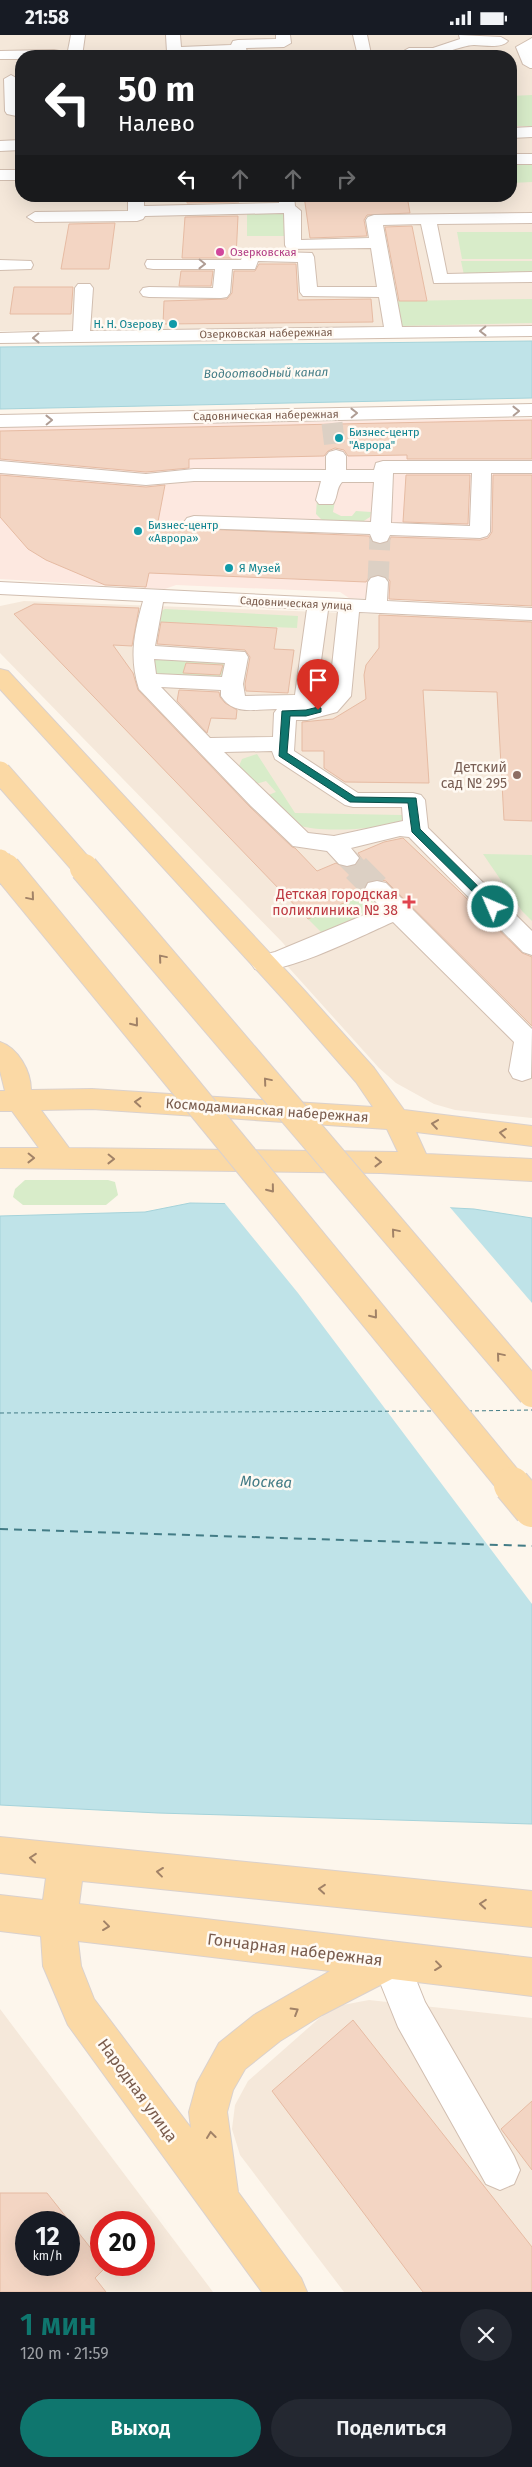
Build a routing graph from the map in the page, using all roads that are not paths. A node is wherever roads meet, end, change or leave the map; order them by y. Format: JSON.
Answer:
{"nodes":[{"id":1,"x":78,"y":35,"type":"edge"},
{"id":2,"x":173,"y":35,"type":"edge"},
{"id":3,"x":284,"y":35,"type":"edge"},
{"id":4,"x":360,"y":35,"type":"edge"},
{"id":5,"x":467,"y":38,"type":"edge"},
{"id":6,"x":501,"y":41,"type":"dead end"},
{"id":7,"x":532,"y":42,"type":"edge"},
{"id":8,"x":76,"y":50,"type":"edge"},
{"id":9,"x":175,"y":50,"type":"edge"},
{"id":10,"x":239,"y":50,"type":"edge"},
{"id":11,"x":363,"y":50,"type":"edge"},
{"id":12,"x":453,"y":50,"type":"edge"},
{"id":13,"x":0,"y":55,"type":"edge"},
{"id":14,"x":15,"y":55,"type":"edge"},
{"id":15,"x":530,"y":64,"type":"dead end"},
{"id":16,"x":11,"y":79,"type":"edge"},
{"id":17,"x":15,"y":112,"type":"edge"},
{"id":18,"x":532,"y":132,"type":"edge"},
{"id":19,"x":517,"y":133,"type":"edge"},
{"id":20,"x":15,"y":145,"type":"edge"},
{"id":21,"x":0,"y":146,"type":"edge"},
{"id":22,"x":517,"y":159,"type":"edge"},
{"id":23,"x":532,"y":159,"type":"edge"},
{"id":24,"x":0,"y":175,"type":"edge"},
{"id":25,"x":15,"y":175,"type":"edge"},
{"id":26,"x":287,"y":202,"type":"edge"},
{"id":27,"x":136,"y":203,"type":"edge"},
{"id":28,"x":36,"y":217,"type":"dead end"},
{"id":29,"x":532,"y":218,"type":"edge"},
{"id":30,"x":428,"y":219,"type":"junction"},
{"id":31,"x":378,"y":243,"type":"junction"},
{"id":32,"x":224,"y":264,"type":"junction"},
{"id":33,"x":0,"y":265,"type":"edge"},
{"id":34,"x":25,"y":265,"type":"dead end"},
{"id":35,"x":532,"y":277,"type":"edge"},
{"id":36,"x":84,"y":288,"type":"dead end"},
{"id":37,"x":387,"y":292,"type":"junction"},
{"id":38,"x":148,"y":306,"type":"junction"},
{"id":39,"x":532,"y":331,"type":"edge"},
{"id":40,"x":394,"y":332,"type":"junction"},
{"id":41,"x":145,"y":335,"type":"junction"},
{"id":42,"x":81,"y":337,"type":"junction"},
{"id":43,"x":0,"y":338,"type":"edge"},
{"id":44,"x":532,"y":410,"type":"edge"},
{"id":45,"x":0,"y":421,"type":"edge"},
{"id":46,"x":336,"y":456,"type":"tunnel mouth"},
{"id":47,"x":0,"y":467,"type":"edge"},
{"id":48,"x":482,"y":467,"type":"junction"},
{"id":49,"x":532,"y":467,"type":"edge"},
{"id":50,"x":336,"y":476,"type":"junction"},
{"id":51,"x":384,"y":476,"type":"junction"},
{"id":52,"x":326,"y":500,"type":"dead end"},
{"id":53,"x":194,"y":523,"type":"dead end"},
{"id":54,"x":381,"y":533,"type":"junction"},
{"id":55,"x":378,"y":582,"type":"tunnel mouth"},
{"id":56,"x":0,"y":588,"type":"edge"},
{"id":57,"x":61,"y":592,"type":"junction"},
{"id":58,"x":154,"y":597,"type":"junction"},
{"id":59,"x":0,"y":600,"type":"edge"},
{"id":60,"x":318,"y":605,"type":"junction"},
{"id":61,"x":349,"y":606,"type":"junction"},
{"id":62,"x":376,"y":607,"type":"junction"},
{"id":63,"x":532,"y":614,"type":"edge"},
{"id":64,"x":142,"y":652,"type":"junction"},
{"id":65,"x":0,"y":675,"type":"edge"},
{"id":66,"x":146,"y":680,"type":"junction"},
{"id":67,"x":232,"y":684,"type":"junction"},
{"id":68,"x":284,"y":744,"type":"junction"},
{"id":69,"x":204,"y":745,"type":"junction"},
{"id":70,"x":0,"y":773,"type":"edge"},
{"id":71,"x":416,"y":830,"type":"junction"},
{"id":72,"x":0,"y":860,"type":"edge"},
{"id":73,"x":376,"y":889,"type":"tunnel mouth"},
{"id":74,"x":397,"y":911,"type":"junction"},
{"id":75,"x":532,"y":946,"type":"edge"},
{"id":76,"x":264,"y":963,"type":"junction"},
{"id":77,"x":0,"y":1052,"type":"edge"},
{"id":78,"x":522,"y":1071,"type":"dead end"},
{"id":79,"x":9,"y":1100,"type":"edge"},
{"id":80,"x":396,"y":1119,"type":"junction"},
{"id":81,"x":0,"y":1121,"type":"edge"},
{"id":82,"x":532,"y":1136,"type":"edge"},
{"id":83,"x":0,"y":1158,"type":"edge"},
{"id":84,"x":62,"y":1159,"type":"junction"},
{"id":85,"x":417,"y":1163,"type":"junction"},
{"id":86,"x":532,"y":1170,"type":"edge"},
{"id":87,"x":532,"y":1393,"type":"edge"},
{"id":88,"x":532,"y":1509,"type":"edge"},
{"id":89,"x":0,"y":1855,"type":"edge"},
{"id":90,"x":67,"y":1861,"type":"junction"},
{"id":91,"x":532,"y":1909,"type":"edge"},
{"id":92,"x":0,"y":1913,"type":"edge"},
{"id":93,"x":58,"y":1920,"type":"junction"},
{"id":94,"x":390,"y":1960,"type":"junction"},
{"id":95,"x":532,"y":1977,"type":"edge"},
{"id":96,"x":500,"y":2170,"type":"dead end"},
{"id":97,"x":219,"y":2201,"type":"junction"},
{"id":98,"x":287,"y":2292,"type":"edge"}],
"edges":[{"from":1,"to":8,"type":"street"},
{"from":2,"to":9,"type":"street"},
{"from":3,"to":10,"type":"street"},
{"from":4,"to":11,"type":"street"},
{"from":5,"to":6,"type":"street"},
{"from":5,"to":12,"type":"street"},
{"from":7,"to":15,"type":"street"},
{"from":13,"to":14,"type":"street"},
{"from":16,"to":17,"type":"street"},
{"from":18,"to":19,"type":"street"},
{"from":20,"to":21,"type":"street"},
{"from":22,"to":23,"type":"street"},
{"from":24,"to":25,"type":"street"},
{"from":26,"to":27,"type":"street"},
{"from":26,"to":31,"type":"street"},
{"from":27,"to":28,"type":"street"},
{"from":29,"to":30,"type":"street"},
{"from":30,"to":31,"type":"street"},
{"from":30,"to":35,"type":"street"},
{"from":31,"to":37,"type":"street"},
{"from":32,"to":37,"type":"street"},
{"from":32,"to":38,"type":"street"},
{"from":38,"to":32,"type":"street","one_way":true},
{"from":33,"to":34,"type":"street"},
{"from":36,"to":42,"type":"street"},
{"from":37,"to":40,"type":"street"},
{"from":38,"to":41,"type":"street"},
{"from":39,"to":40,"type":"street","name":"Озерковская набережная","one_way":true},
{"from":40,"to":41,"type":"street","name":"Озерковская набережная"},
{"from":41,"to":42,"type":"street","name":"Озерковская набережная"},
{"from":42,"to":43,"type":"street","name":"Озерковская набережная","one_way":true},
{"from":45,"to":44,"type":"street","name":"Садовническая набережная","one_way":true},
{"from":46,"to":50,"type":"street"},
{"from":47,"to":50,"type":"street"},
{"from":48,"to":49,"type":"street"},
{"from":48,"to":51,"type":"street"},
{"from":48,"to":54,"type":"street"},
{"from":50,"to":51,"type":"street"},
{"from":50,"to":52,"type":"street"},
{"from":51,"to":54,"type":"street"},
{"from":53,"to":54,"type":"street"},
{"from":55,"to":62,"type":"street"},
{"from":56,"to":57,"type":"street","name":"Садовническая улица"},
{"from":57,"to":58,"type":"street","name":"Садовническая улица"},
{"from":57,"to":59,"type":"street","name":"Садовническая улица"},
{"from":58,"to":60,"type":"street","name":"Садовническая улица"},
{"from":58,"to":64,"type":"street"},
{"from":60,"to":61,"type":"street","name":"Садовническая улица"},
{"from":60,"to":67,"type":"street"},
{"from":61,"to":62,"type":"street","name":"Садовническая улица"},
{"from":61,"to":68,"type":"street"},
{"from":62,"to":63,"type":"street","name":"Садовническая улица"},
{"from":64,"to":66,"type":"street"},
{"from":64,"to":67,"type":"street"},
{"from":65,"to":76,"type":"main road"},
{"from":66,"to":67,"type":"street"},
{"from":66,"to":69,"type":"street"},
{"from":68,"to":69,"type":"street"},
{"from":68,"to":71,"type":"street"},
{"from":69,"to":71,"type":"street"},
{"from":87,"to":70,"type":"main road","one_way":true,"bridge":true},
{"from":71,"to":75,"type":"street"},
{"from":72,"to":88,"type":"main road","one_way":true,"bridge":true},
{"from":73,"to":74,"type":"street"},
{"from":74,"to":76,"type":"street"},
{"from":74,"to":78,"type":"street"},
{"from":76,"to":80,"type":"main road"},
{"from":77,"to":79,"type":"main road"},
{"from":80,"to":79,"type":"main road","name":"Космодамианская набережная","one_way":true},
{"from":79,"to":81,"type":"main road"},
{"from":79,"to":84,"type":"main road"},
{"from":82,"to":80,"type":"main road","name":"Космодамианская набережная","one_way":true},
{"from":80,"to":85,"type":"main road"},
{"from":83,"to":84,"type":"main road","one_way":true},
{"from":84,"to":85,"type":"main road","one_way":true},
{"from":85,"to":86,"type":"main road"},
{"from":90,"to":89,"type":"main road","one_way":true},
{"from":91,"to":90,"type":"main road","one_way":true},
{"from":90,"to":93,"type":"main road","name":"Народная улица"},
{"from":92,"to":93,"type":"main road","name":"Гончарная набережная"},
{"from":93,"to":94,"type":"main road","name":"Гончарная набережная","one_way":true},
{"from":93,"to":97,"type":"main road","name":"Народная улица"},
{"from":94,"to":95,"type":"main road","name":"Гончарная набережная","one_way":true},
{"from":94,"to":96,"type":"street"},
{"from":97,"to":94,"type":"main road","one_way":true},
{"from":97,"to":98,"type":"main road","name":"Народная улица"}]}
